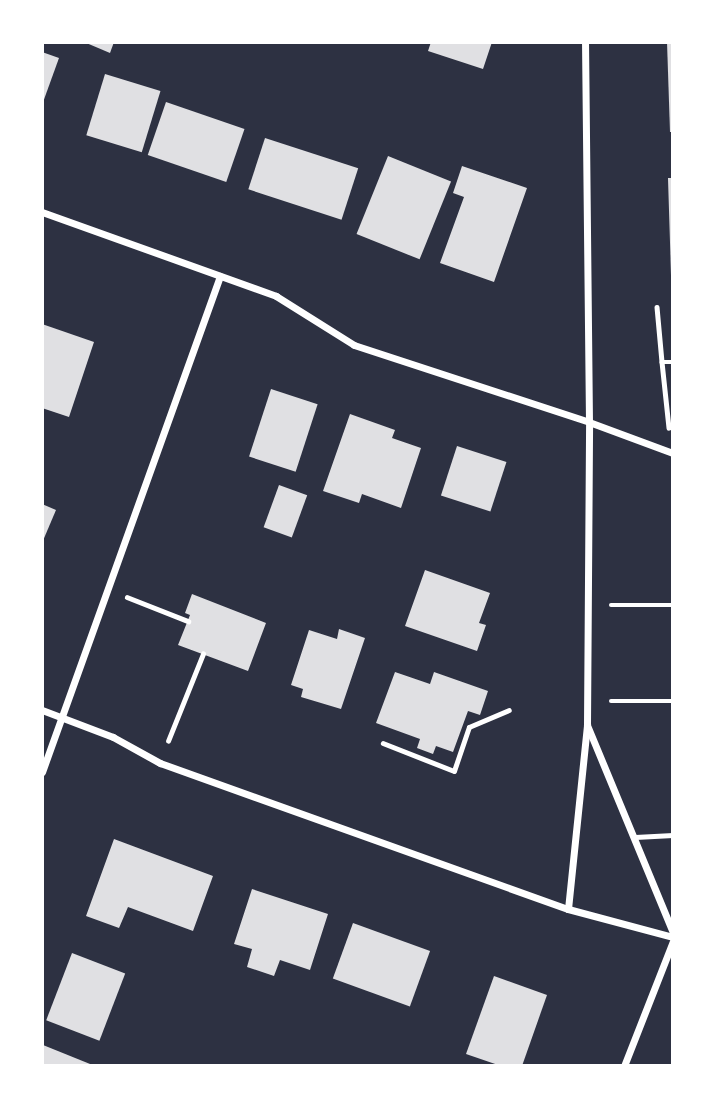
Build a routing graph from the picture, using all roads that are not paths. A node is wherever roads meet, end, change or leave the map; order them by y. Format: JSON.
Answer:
{"nodes":[{"id":1,"x":585,"y":42,"type":"edge"},
{"id":2,"x":42,"y":212,"type":"edge"},
{"id":3,"x":220,"y":276,"type":"junction"},
{"id":4,"x":589,"y":422,"type":"junction"},
{"id":5,"x":672,"y":453,"type":"edge"},
{"id":6,"x":42,"y":710,"type":"edge"},
{"id":7,"x":61,"y":718,"type":"junction"},
{"id":8,"x":587,"y":724,"type":"junction"},
{"id":9,"x":42,"y":772,"type":"edge"},
{"id":10,"x":673,"y":835,"type":"edge"},
{"id":11,"x":635,"y":837,"type":"junction"},
{"id":12,"x":568,"y":909,"type":"junction"},
{"id":13,"x":673,"y":937,"type":"edge"},
{"id":14,"x":624,"y":1066,"type":"edge"}],
"edges":[{"from":1,"to":4,"type":"street"},
{"from":2,"to":3,"type":"street"},
{"from":3,"to":4,"type":"street"},
{"from":3,"to":7,"type":"street"},
{"from":4,"to":5,"type":"street"},
{"from":4,"to":8,"type":"street"},
{"from":6,"to":7,"type":"street"},
{"from":7,"to":9,"type":"street"},
{"from":7,"to":12,"type":"street"},
{"from":8,"to":11,"type":"street"},
{"from":8,"to":12,"type":"street"},
{"from":10,"to":11,"type":"lane"},
{"from":11,"to":13,"type":"street"},
{"from":12,"to":13,"type":"street"},
{"from":13,"to":14,"type":"street"}]}
